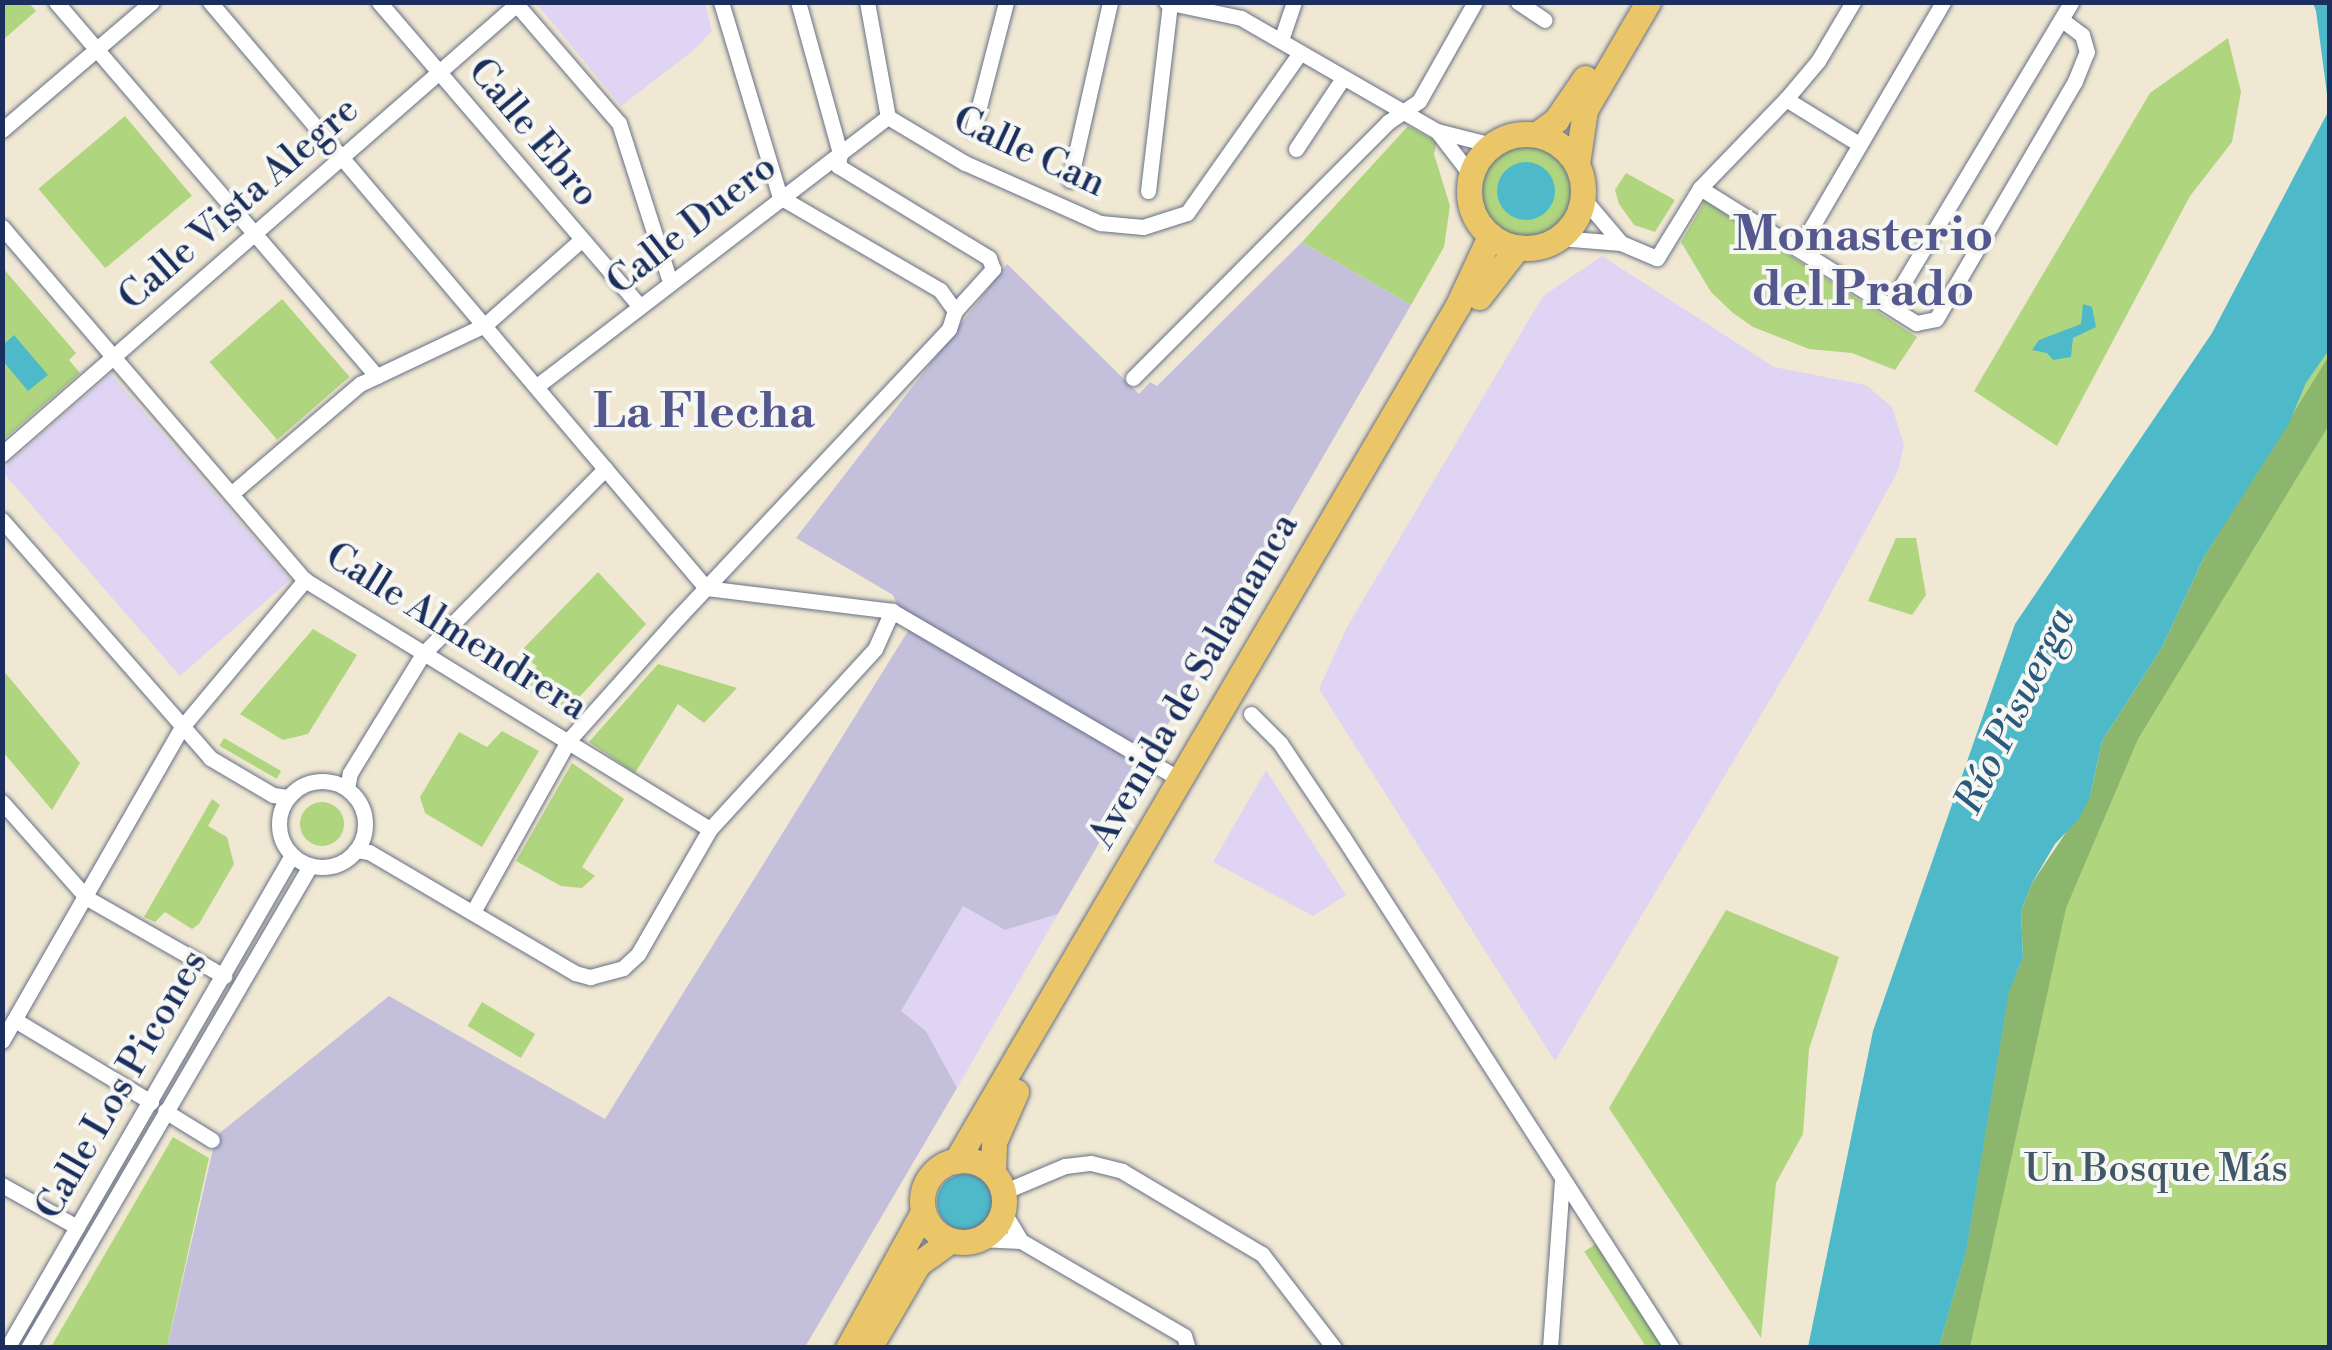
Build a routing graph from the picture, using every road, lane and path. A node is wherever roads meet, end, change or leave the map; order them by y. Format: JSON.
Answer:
{"nodes":[{"id":1,"x":56,"y":2,"type":"edge"},
{"id":2,"x":152,"y":2,"type":"edge"},
{"id":3,"x":210,"y":2,"type":"edge"},
{"id":4,"x":379,"y":2,"type":"edge"},
{"id":5,"x":720,"y":2,"type":"edge"},
{"id":6,"x":798,"y":2,"type":"edge"},
{"id":7,"x":867,"y":2,"type":"edge"},
{"id":8,"x":1006,"y":2,"type":"edge"},
{"id":9,"x":1110,"y":2,"type":"edge"},
{"id":10,"x":1294,"y":2,"type":"edge"},
{"id":11,"x":1475,"y":2,"type":"edge"},
{"id":12,"x":1518,"y":2,"type":"edge"},
{"id":13,"x":1630,"y":2,"type":"edge"},
{"id":14,"x":1648,"y":2,"type":"edge"},
{"id":15,"x":1853,"y":2,"type":"edge"},
{"id":16,"x":1943,"y":2,"type":"edge"},
{"id":17,"x":2072,"y":2,"type":"edge"},
{"id":18,"x":1168,"y":3,"type":"edge"},
{"id":19,"x":518,"y":4,"type":"edge"},
{"id":20,"x":2061,"y":19,"type":"junction"},
{"id":21,"x":1545,"y":20,"type":"dead end"},
{"id":22,"x":1280,"y":40,"type":"junction"},
{"id":23,"x":98,"y":50,"type":"junction"},
{"id":24,"x":1300,"y":53,"type":"junction"},
{"id":25,"x":438,"y":71,"type":"junction"},
{"id":26,"x":1343,"y":78,"type":"junction"},
{"id":27,"x":1786,"y":100,"type":"junction"},
{"id":28,"x":1406,"y":113,"type":"junction"},
{"id":29,"x":888,"y":118,"type":"junction"},
{"id":30,"x":2,"y":130,"type":"edge"},
{"id":31,"x":973,"y":130,"type":"dead end"},
{"id":32,"x":1437,"y":131,"type":"junction"},
{"id":33,"x":1537,"y":134,"type":"junction"},
{"id":34,"x":1859,"y":144,"type":"junction"},
{"id":35,"x":1492,"y":145,"type":"junction"},
{"id":36,"x":1296,"y":149,"type":"dead end"},
{"id":37,"x":840,"y":153,"type":"junction"},
{"id":38,"x":342,"y":158,"type":"junction"},
{"id":39,"x":1577,"y":164,"type":"junction"},
{"id":40,"x":1470,"y":175,"type":"junction"},
{"id":41,"x":1070,"y":180,"type":"dead end"},
{"id":42,"x":1700,"y":188,"type":"junction"},
{"id":43,"x":1148,"y":191,"type":"dead end"},
{"id":44,"x":780,"y":196,"type":"junction"},
{"id":45,"x":1583,"y":198,"type":"junction"},
{"id":46,"x":2,"y":227,"type":"edge"},
{"id":47,"x":257,"y":233,"type":"junction"},
{"id":48,"x":1490,"y":236,"type":"junction"},
{"id":49,"x":1559,"y":238,"type":"junction"},
{"id":50,"x":581,"y":240,"type":"junction"},
{"id":51,"x":1620,"y":242,"type":"junction"},
{"id":52,"x":1800,"y":247,"type":"junction"},
{"id":53,"x":1517,"y":248,"type":"junction"},
{"id":54,"x":670,"y":282,"type":"junction"},
{"id":55,"x":639,"y":305,"type":"junction"},
{"id":56,"x":1890,"y":305,"type":"junction"},
{"id":57,"x":955,"y":311,"type":"junction"},
{"id":58,"x":485,"y":324,"type":"junction"},
{"id":59,"x":114,"y":357,"type":"junction"},
{"id":60,"x":378,"y":376,"type":"junction"},
{"id":61,"x":1133,"y":378,"type":"dead end"},
{"id":62,"x":537,"y":386,"type":"junction"},
{"id":63,"x":2,"y":454,"type":"edge"},
{"id":64,"x":606,"y":469,"type":"junction"},
{"id":65,"x":231,"y":494,"type":"junction"},
{"id":66,"x":2,"y":520,"type":"edge"},
{"id":67,"x":305,"y":580,"type":"junction"},
{"id":68,"x":706,"y":588,"type":"junction"},
{"id":69,"x":892,"y":611,"type":"junction"},
{"id":70,"x":424,"y":654,"type":"junction"},
{"id":71,"x":1251,"y":714,"type":"dead end"},
{"id":72,"x":182,"y":727,"type":"junction"},
{"id":73,"x":568,"y":742,"type":"junction"},
{"id":74,"x":1169,"y":772,"type":"dead end"},
{"id":75,"x":344,"y":781,"type":"junction"},
{"id":76,"x":281,"y":800,"type":"junction"},
{"id":77,"x":2,"y":802,"type":"edge"},
{"id":78,"x":710,"y":829,"type":"junction"},
{"id":79,"x":363,"y":847,"type":"junction"},
{"id":80,"x":292,"y":855,"type":"junction"},
{"id":81,"x":310,"y":866,"type":"junction"},
{"id":82,"x":86,"y":898,"type":"junction"},
{"id":83,"x":473,"y":912,"type":"junction"},
{"id":84,"x":224,"y":976,"type":"junction"},
{"id":85,"x":15,"y":1020,"type":"junction"},
{"id":86,"x":2,"y":1041,"type":"edge"},
{"id":87,"x":158,"y":1106,"type":"junction"},
{"id":88,"x":212,"y":1140,"type":"dead end"},
{"id":89,"x":956,"y":1160,"type":"junction"},
{"id":90,"x":1562,"y":1180,"type":"junction"},
{"id":91,"x":2,"y":1184,"type":"edge"},
{"id":92,"x":1000,"y":1192,"type":"junction"},
{"id":93,"x":923,"y":1212,"type":"junction"},
{"id":94,"x":77,"y":1227,"type":"junction"},
{"id":95,"x":950,"y":1240,"type":"junction"},
{"id":96,"x":979,"y":1240,"type":"junction"},
{"id":97,"x":1022,"y":1241,"type":"junction"},
{"id":98,"x":7,"y":1348,"type":"edge"},
{"id":99,"x":28,"y":1348,"type":"edge"},
{"id":100,"x":848,"y":1348,"type":"edge"},
{"id":101,"x":869,"y":1348,"type":"edge"},
{"id":102,"x":1188,"y":1348,"type":"edge"},
{"id":103,"x":1334,"y":1348,"type":"edge"},
{"id":104,"x":1550,"y":1348,"type":"edge"},
{"id":105,"x":1672,"y":1348,"type":"edge"}],
"edges":[{"from":1,"to":23,"type":"street"},
{"from":2,"to":23,"type":"street"},
{"from":3,"to":38,"type":"street"},
{"from":4,"to":25,"type":"street","name":"Calle Ebro"},
{"from":5,"to":44,"type":"street"},
{"from":6,"to":37,"type":"street"},
{"from":7,"to":29,"type":"street"},
{"from":8,"to":31,"type":"street"},
{"from":9,"to":41,"type":"street"},
{"from":10,"to":22,"type":"street"},
{"from":11,"to":28,"type":"street"},
{"from":12,"to":21,"type":"street"},
{"from":13,"to":33,"type":"highway"},
{"from":14,"to":39,"type":"highway"},
{"from":15,"to":27,"type":"street"},
{"from":16,"to":34,"type":"street"},
{"from":17,"to":20,"type":"street"},
{"from":18,"to":22,"type":"street"},
{"from":18,"to":43,"type":"street"},
{"from":19,"to":25,"type":"street","name":"Calle Vista Alegre"},
{"from":19,"to":54,"type":"street"},
{"from":20,"to":56,"type":"street"},
{"from":20,"to":56,"type":"street"},
{"from":22,"to":24,"type":"street"},
{"from":23,"to":30,"type":"street"},
{"from":23,"to":47,"type":"street"},
{"from":24,"to":26,"type":"street"},
{"from":24,"to":29,"type":"street","name":"Calle Can"},
{"from":25,"to":38,"type":"street","name":"Calle Vista Alegre"},
{"from":25,"to":50,"type":"street","name":"Calle Ebro"},
{"from":26,"to":28,"type":"street"},
{"from":26,"to":36,"type":"street"},
{"from":27,"to":34,"type":"street"},
{"from":27,"to":42,"type":"street"},
{"from":28,"to":32,"type":"street"},
{"from":28,"to":61,"type":"street"},
{"from":29,"to":37,"type":"street","name":"Calle Duero"},
{"from":32,"to":35,"type":"street"},
{"from":32,"to":40,"type":"street"},
{"from":33,"to":35,"type":"highway"},
{"from":33,"to":39,"type":"highway"},
{"from":34,"to":52,"type":"street"},
{"from":35,"to":40,"type":"highway"},
{"from":37,"to":44,"type":"street","name":"Calle Duero"},
{"from":37,"to":57,"type":"street"},
{"from":38,"to":47,"type":"street","name":"Calle Vista Alegre"},
{"from":38,"to":58,"type":"street"},
{"from":39,"to":45,"type":"highway"},
{"from":40,"to":48,"type":"highway"},
{"from":42,"to":51,"type":"street"},
{"from":42,"to":52,"type":"street"},
{"from":44,"to":54,"type":"street","name":"Calle Duero"},
{"from":44,"to":57,"type":"street"},
{"from":45,"to":49,"type":"highway"},
{"from":45,"to":51,"type":"street"},
{"from":46,"to":59,"type":"street","name":"Calle Almendrera"},
{"from":47,"to":59,"type":"street","name":"Calle Vista Alegre"},
{"from":47,"to":60,"type":"street"},
{"from":48,"to":53,"type":"highway"},
{"from":48,"to":89,"type":"highway","name":"Avenida de Salamanca"},
{"from":49,"to":51,"type":"street"},
{"from":49,"to":53,"type":"highway"},
{"from":50,"to":55,"type":"street","name":"Calle Ebro"},
{"from":50,"to":58,"type":"street"},
{"from":52,"to":56,"type":"street"},
{"from":53,"to":92,"type":"highway","name":"Avenida de Salamanca"},
{"from":54,"to":55,"type":"street","name":"Calle Duero"},
{"from":55,"to":62,"type":"street","name":"Calle Duero"},
{"from":57,"to":68,"type":"street"},
{"from":58,"to":60,"type":"street"},
{"from":58,"to":62,"type":"street"},
{"from":59,"to":63,"type":"street","name":"Calle Vista Alegre"},
{"from":59,"to":65,"type":"street","name":"Calle Almendrera"},
{"from":60,"to":65,"type":"street"},
{"from":62,"to":64,"type":"street"},
{"from":64,"to":68,"type":"street"},
{"from":64,"to":70,"type":"street"},
{"from":65,"to":67,"type":"street","name":"Calle Almendrera"},
{"from":66,"to":72,"type":"street"},
{"from":67,"to":70,"type":"street","name":"Calle Almendrera"},
{"from":67,"to":72,"type":"street"},
{"from":68,"to":69,"type":"street"},
{"from":68,"to":73,"type":"street"},
{"from":69,"to":74,"type":"street"},
{"from":69,"to":78,"type":"street"},
{"from":70,"to":73,"type":"street","name":"Calle Almendrera"},
{"from":70,"to":75,"type":"street"},
{"from":71,"to":90,"type":"street"},
{"from":72,"to":76,"type":"street"},
{"from":72,"to":82,"type":"street"},
{"from":73,"to":78,"type":"street","name":"Calle Almendrera"},
{"from":73,"to":83,"type":"street"},
{"from":75,"to":76,"type":"street"},
{"from":75,"to":79,"type":"street"},
{"from":76,"to":80,"type":"street"},
{"from":77,"to":82,"type":"street"},
{"from":78,"to":83,"type":"street"},
{"from":79,"to":81,"type":"street"},
{"from":79,"to":83,"type":"street"},
{"from":80,"to":81,"type":"street"},
{"from":80,"to":84,"type":"street","name":"Calle Los Picones"},
{"from":81,"to":87,"type":"street","name":"Calle Los Picones"},
{"from":82,"to":84,"type":"street"},
{"from":82,"to":85,"type":"street"},
{"from":84,"to":87,"type":"street","name":"Calle Los Picones"},
{"from":85,"to":86,"type":"street"},
{"from":85,"to":87,"type":"street"},
{"from":87,"to":88,"type":"street"},
{"from":87,"to":94,"type":"street","name":"Calle Los Picones"},
{"from":87,"to":99,"type":"street","name":"Calle Los Picones"},
{"from":89,"to":92,"type":"highway"},
{"from":89,"to":93,"type":"highway"},
{"from":90,"to":104,"type":"street"},
{"from":90,"to":105,"type":"street"},
{"from":91,"to":94,"type":"street"},
{"from":92,"to":96,"type":"highway"},
{"from":92,"to":97,"type":"street"},
{"from":92,"to":103,"type":"street"},
{"from":93,"to":95,"type":"highway"},
{"from":93,"to":100,"type":"highway"},
{"from":94,"to":98,"type":"street","name":"Calle Los Picones"},
{"from":95,"to":96,"type":"highway"},
{"from":95,"to":101,"type":"highway"},
{"from":96,"to":97,"type":"street"},
{"from":97,"to":102,"type":"street"}]}
